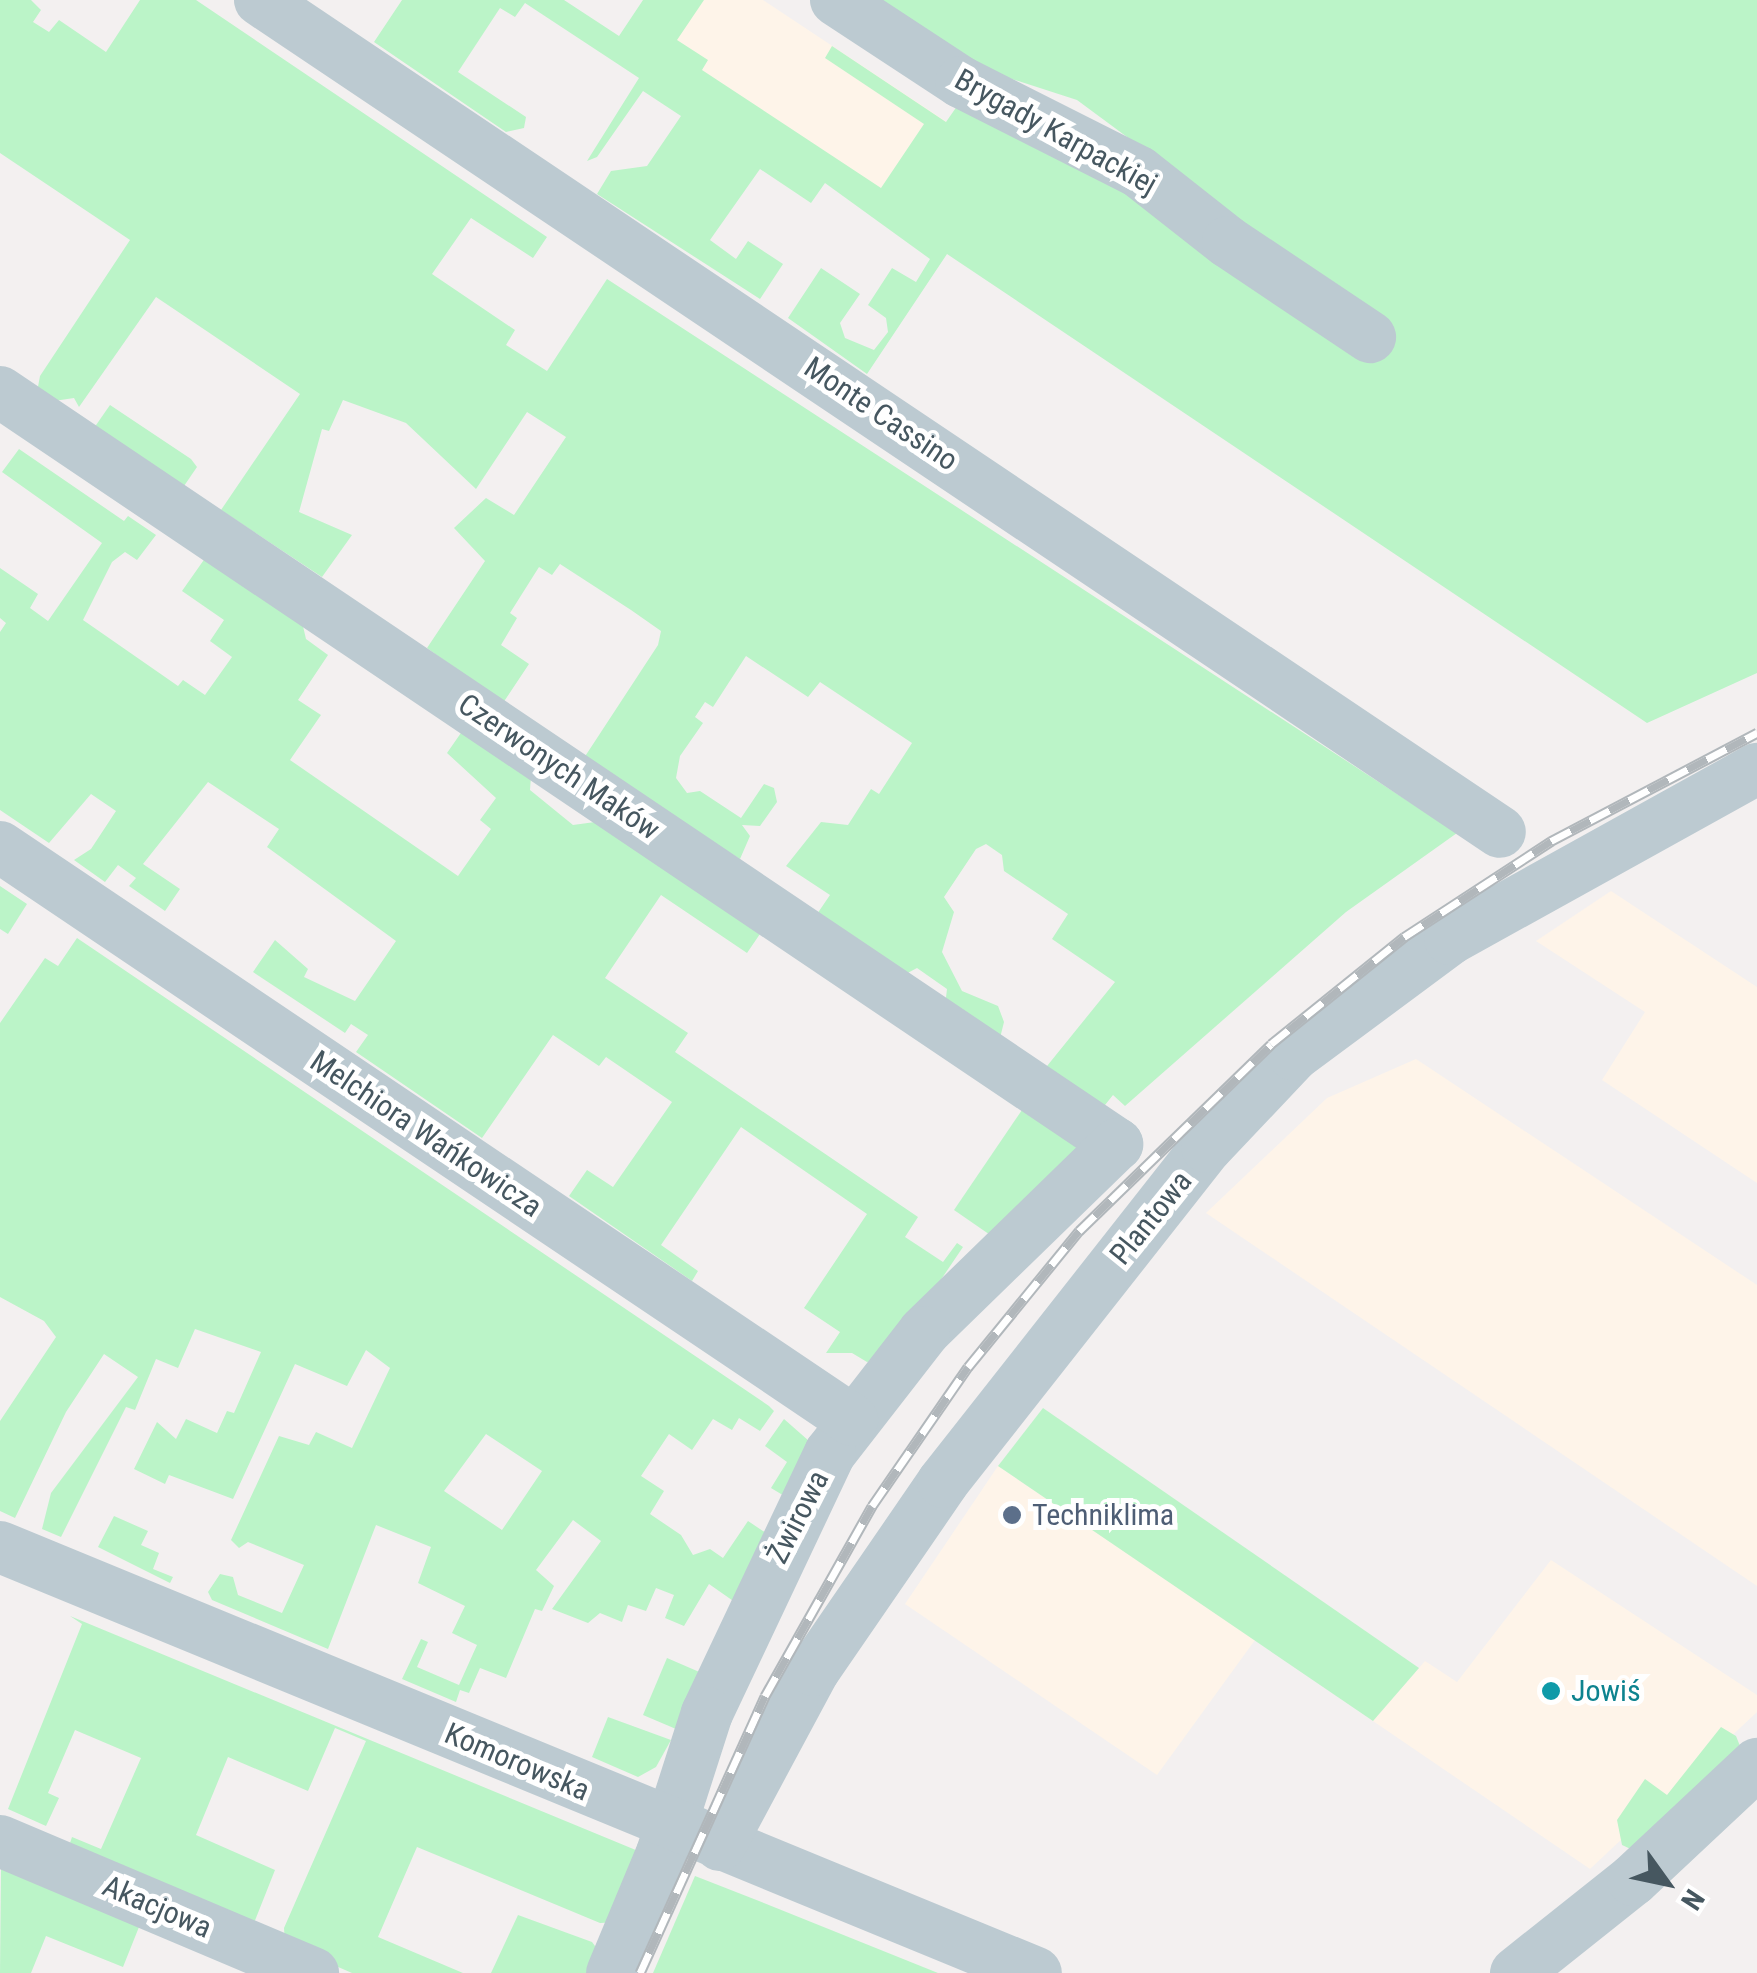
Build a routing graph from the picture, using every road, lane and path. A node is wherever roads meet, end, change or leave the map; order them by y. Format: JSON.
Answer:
{"nodes":[{"id":1,"x":260,"y":0,"type":"edge"},
{"id":2,"x":836,"y":0,"type":"edge"},
{"id":3,"x":1370,"y":337,"type":"dead end"},
{"id":4,"x":0,"y":392,"type":"edge"},
{"id":5,"x":1757,"y":769,"type":"edge"},
{"id":6,"x":1500,"y":832,"type":"dead end"},
{"id":7,"x":0,"y":847,"type":"edge"},
{"id":8,"x":1118,"y":1144,"type":"joint"},
{"id":9,"x":852,"y":1420,"type":"junction"},
{"id":10,"x":0,"y":1547,"type":"edge"},
{"id":11,"x":1757,"y":1764,"type":"edge"},
{"id":12,"x":672,"y":1826,"type":"junction"},
{"id":13,"x":0,"y":1841,"type":"edge"},
{"id":14,"x":720,"y":1845,"type":"junction"},
{"id":15,"x":314,"y":1973,"type":"edge"},
{"id":16,"x":612,"y":1973,"type":"edge"},
{"id":17,"x":1036,"y":1973,"type":"edge"},
{"id":18,"x":1516,"y":1973,"type":"edge"}],
"edges":[{"from":1,"to":6,"type":"street","name":"Monte Cassino"},
{"from":2,"to":3,"type":"street","name":"Brygady Karpackiej"},
{"from":4,"to":8,"type":"street","name":"Czerwonych Maków"},
{"from":5,"to":14,"type":"street","name":"Plantowa"},
{"from":7,"to":9,"type":"street","name":"Melchiora Wańkowicza"},
{"from":8,"to":9,"type":"street","name":"Żwirowa"},
{"from":9,"to":12,"type":"street","name":"Żwirowa"},
{"from":10,"to":12,"type":"street","name":"Komorowska"},
{"from":11,"to":18,"type":"street"},
{"from":12,"to":14,"type":"street","name":"Komorowska"},
{"from":12,"to":16,"type":"street","name":"Żwirowa"},
{"from":13,"to":15,"type":"street","name":"Akacjowa"},
{"from":14,"to":17,"type":"street","name":"Komorowska"}]}
